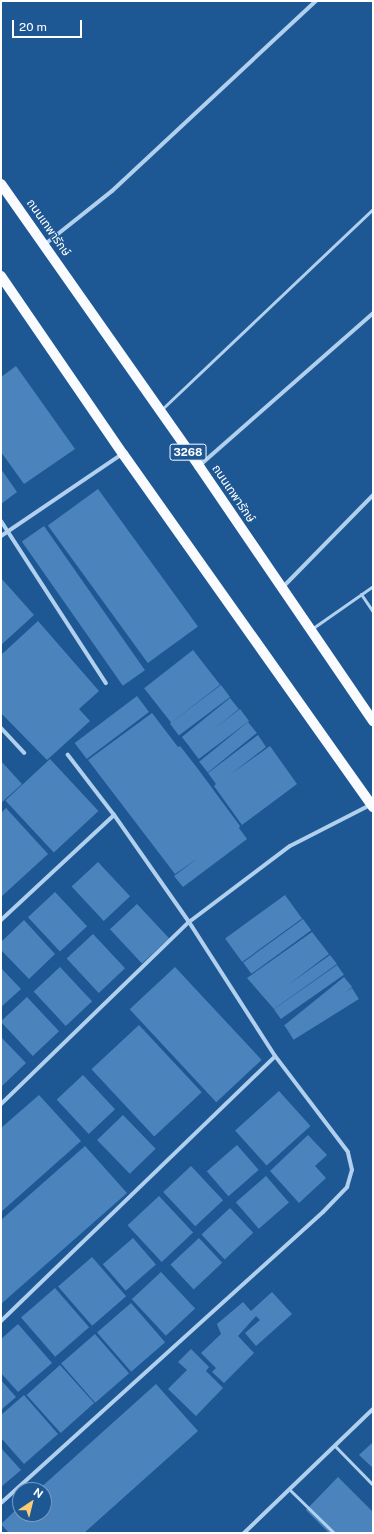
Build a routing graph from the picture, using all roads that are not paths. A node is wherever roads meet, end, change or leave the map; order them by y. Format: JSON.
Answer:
{"nodes":[{"id":1,"x":316,"y":1,"type":"edge"},
{"id":2,"x":1,"y":184,"type":"edge"},
{"id":3,"x":373,"y":209,"type":"edge"},
{"id":4,"x":44,"y":245,"type":"junction"},
{"id":5,"x":1,"y":276,"type":"edge"},
{"id":6,"x":373,"y":313,"type":"edge"},
{"id":7,"x":159,"y":411,"type":"junction"},
{"id":8,"x":123,"y":454,"type":"junction"},
{"id":9,"x":199,"y":466,"type":"junction"},
{"id":10,"x":373,"y":494,"type":"edge"},
{"id":11,"x":1,"y":521,"type":"edge"},
{"id":12,"x":8,"y":530,"type":"junction"},
{"id":13,"x":1,"y":536,"type":"edge"},
{"id":14,"x":373,"y":586,"type":"edge"},
{"id":15,"x":282,"y":588,"type":"junction"},
{"id":16,"x":361,"y":594,"type":"junction"},
{"id":17,"x":373,"y":612,"type":"edge"},
{"id":18,"x":312,"y":630,"type":"junction"},
{"id":19,"x":106,"y":683,"type":"dead end"},
{"id":20,"x":373,"y":721,"type":"edge"},
{"id":21,"x":1,"y":728,"type":"edge"},
{"id":22,"x":24,"y":753,"type":"dead end"},
{"id":23,"x":68,"y":756,"type":"dead end"},
{"id":24,"x":372,"y":806,"type":"edge"},
{"id":25,"x":114,"y":815,"type":"junction"},
{"id":26,"x":1,"y":920,"type":"edge"},
{"id":27,"x":189,"y":922,"type":"junction"},
{"id":28,"x":275,"y":1056,"type":"junction"},
{"id":29,"x":1,"y":1104,"type":"edge"},
{"id":30,"x":1,"y":1321,"type":"edge"},
{"id":31,"x":373,"y":1409,"type":"edge"},
{"id":32,"x":335,"y":1446,"type":"junction"},
{"id":33,"x":373,"y":1485,"type":"edge"},
{"id":34,"x":290,"y":1490,"type":"junction"},
{"id":35,"x":1,"y":1503,"type":"edge"},
{"id":36,"x":244,"y":1533,"type":"edge"},
{"id":37,"x":334,"y":1533,"type":"edge"}],
"edges":[{"from":1,"to":4,"type":"street"},
{"from":2,"to":4,"type":"main road","name":"ถนนเทพารักษ์","number":"3268"},
{"from":3,"to":7,"type":"lane"},
{"from":4,"to":7,"type":"main road","name":"ถนนเทพารักษ์","number":"3268"},
{"from":5,"to":8,"type":"main road"},
{"from":6,"to":9,"type":"street"},
{"from":7,"to":9,"type":"main road","name":"ถนนเทพารักษ์","number":"3268"},
{"from":8,"to":12,"type":"street"},
{"from":8,"to":24,"type":"main road"},
{"from":9,"to":15,"type":"main road","name":"ถนนเทพารักษ์","number":"3268"},
{"from":10,"to":15,"type":"street"},
{"from":11,"to":12,"type":"street"},
{"from":12,"to":13,"type":"street"},
{"from":12,"to":19,"type":"street"},
{"from":14,"to":16,"type":"lane"},
{"from":15,"to":18,"type":"main road","name":"ถนนเทพารักษ์","number":"3268"},
{"from":16,"to":17,"type":"lane"},
{"from":16,"to":18,"type":"lane"},
{"from":18,"to":20,"type":"main road","name":"ถนนเทพารักษ์","number":"3268"},
{"from":21,"to":22,"type":"street"},
{"from":23,"to":25,"type":"street"},
{"from":24,"to":27,"type":"street"},
{"from":25,"to":26,"type":"street"},
{"from":25,"to":27,"type":"street"},
{"from":27,"to":28,"type":"street"},
{"from":27,"to":29,"type":"street"},
{"from":28,"to":30,"type":"street"},
{"from":28,"to":35,"type":"street"},
{"from":31,"to":32,"type":"street"},
{"from":32,"to":33,"type":"lane"},
{"from":32,"to":34,"type":"street"},
{"from":34,"to":36,"type":"street"},
{"from":34,"to":37,"type":"lane"}]}
